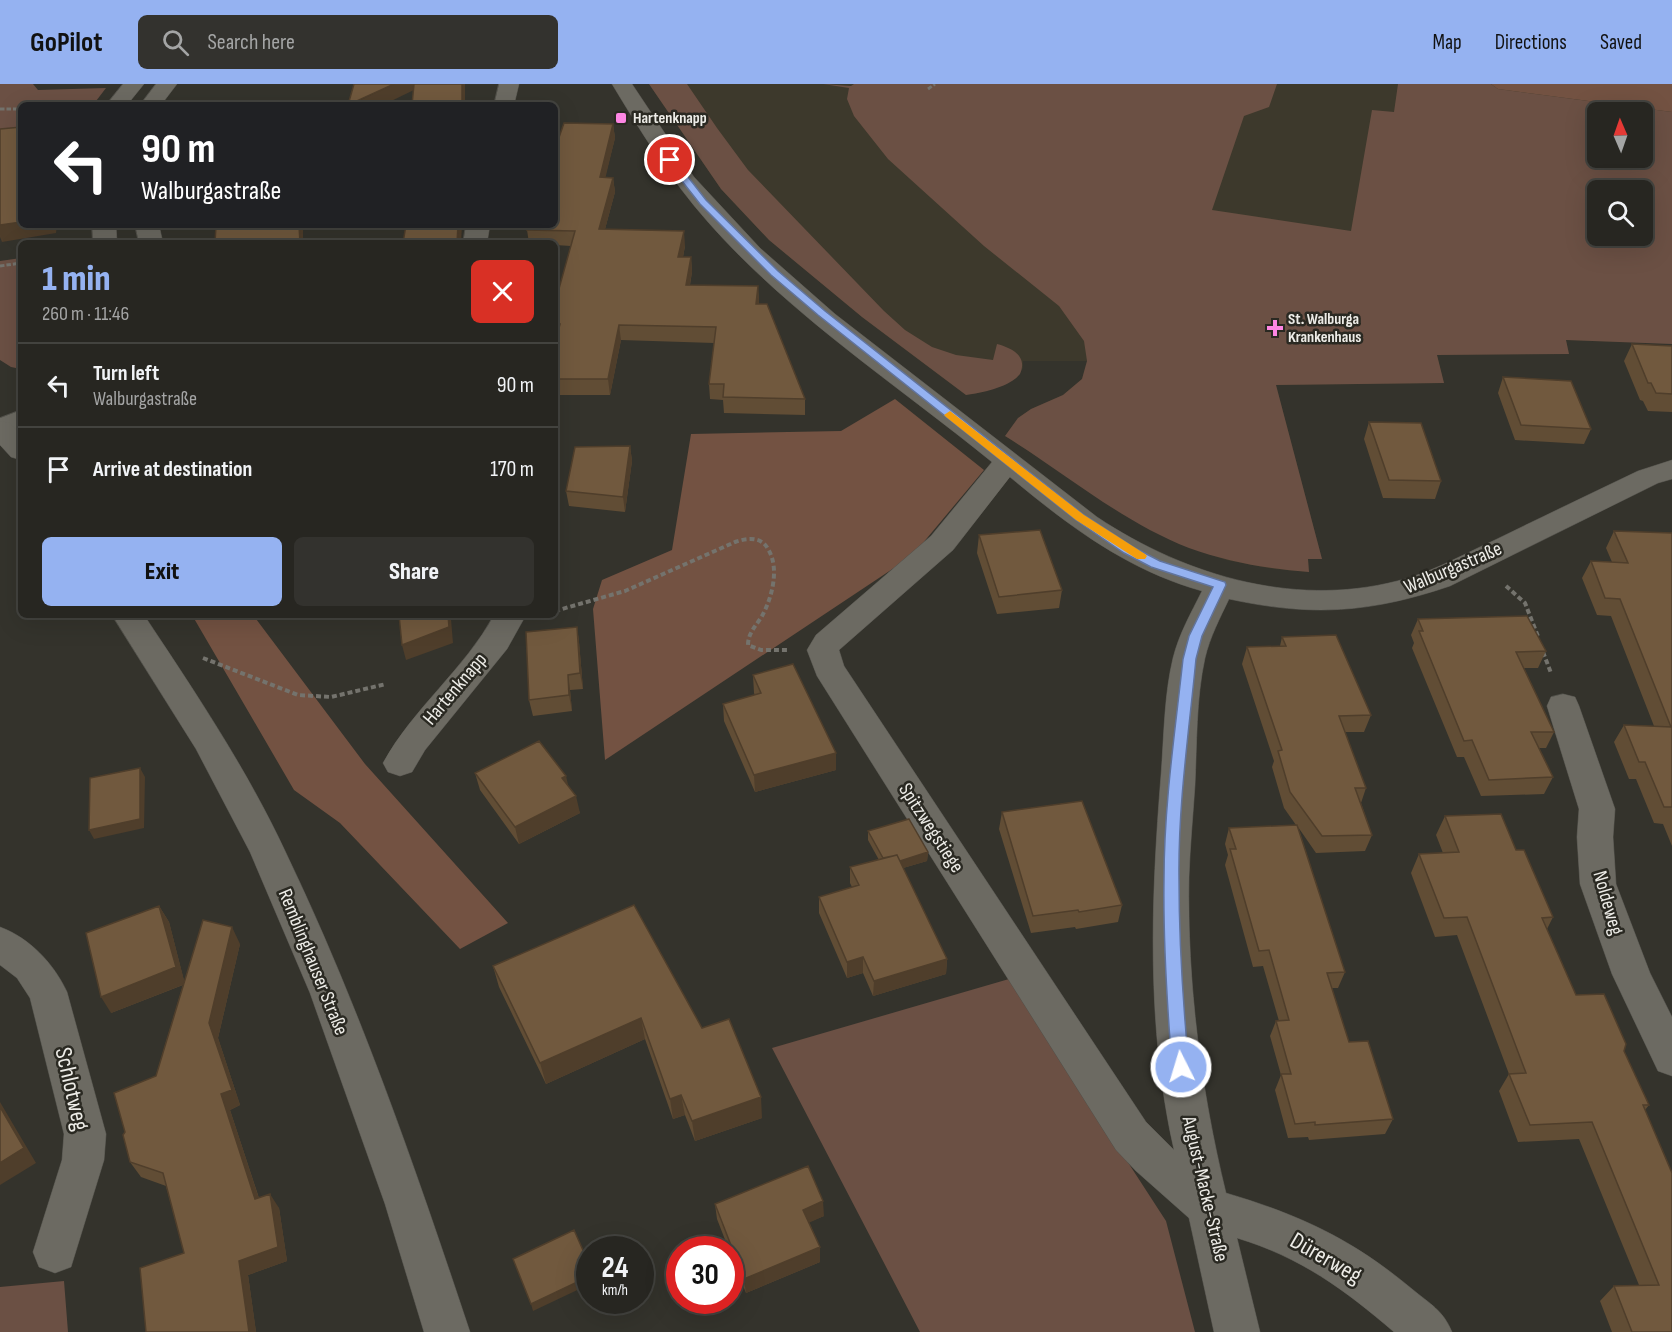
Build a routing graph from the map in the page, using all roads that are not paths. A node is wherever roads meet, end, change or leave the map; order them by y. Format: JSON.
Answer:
{"nodes":[{"id":1,"x":134,"y":84,"type":"edge"},
{"id":2,"x":167,"y":84,"type":"edge"},
{"id":3,"x":509,"y":84,"type":"edge"},
{"id":4,"x":622,"y":84,"type":"edge"},
{"id":5,"x":119,"y":102,"type":"edge"},
{"id":6,"x":152,"y":102,"type":"edge"},
{"id":7,"x":505,"y":102,"type":"edge"},
{"id":8,"x":18,"y":420,"type":"edge"},
{"id":9,"x":0,"y":429,"type":"edge"},
{"id":10,"x":18,"y":448,"type":"edge"},
{"id":11,"x":1008,"y":461,"type":"junction"},
{"id":12,"x":1672,"y":469,"type":"edge"},
{"id":13,"x":1220,"y":585,"type":"junction"},
{"id":14,"x":130,"y":618,"type":"edge"},
{"id":15,"x":508,"y":618,"type":"edge"},
{"id":16,"x":1563,"y":706,"type":"road end"},
{"id":17,"x":400,"y":763,"type":"dead end"},
{"id":18,"x":0,"y":943,"type":"edge"},
{"id":19,"x":1672,"y":1058,"type":"edge"},
{"id":20,"x":1210,"y":1209,"type":"junction"},
{"id":21,"x":55,"y":1252,"type":"dead end"},
{"id":22,"x":447,"y":1332,"type":"edge"},
{"id":23,"x":1237,"y":1332,"type":"edge"},
{"id":24,"x":1429,"y":1332,"type":"edge"}],
"edges":[{"from":1,"to":5,"type":"street"},
{"from":2,"to":6,"type":"street"},
{"from":3,"to":7,"type":"street"},
{"from":4,"to":11,"type":"street","name":"Walburgastraße"},
{"from":8,"to":9,"type":"street"},
{"from":9,"to":10,"type":"street"},
{"from":11,"to":13,"type":"street","name":"Walburgastraße"},
{"from":11,"to":20,"type":"street","name":"Spitzwegstiege"},
{"from":12,"to":13,"type":"street","name":"Walburgastraße"},
{"from":13,"to":20,"type":"street","name":"August-Macke-Straße"},
{"from":14,"to":22,"type":"street","name":"Remblinghauser Straße"},
{"from":15,"to":17,"type":"street","name":"Hartenknapp"},
{"from":16,"to":19,"type":"street","name":"Noldeweg"},
{"from":18,"to":21,"type":"street","name":"Schlotweg"},
{"from":20,"to":23,"type":"street","name":"August-Macke-Straße"},
{"from":20,"to":24,"type":"street","name":"Dürerweg"}]}
